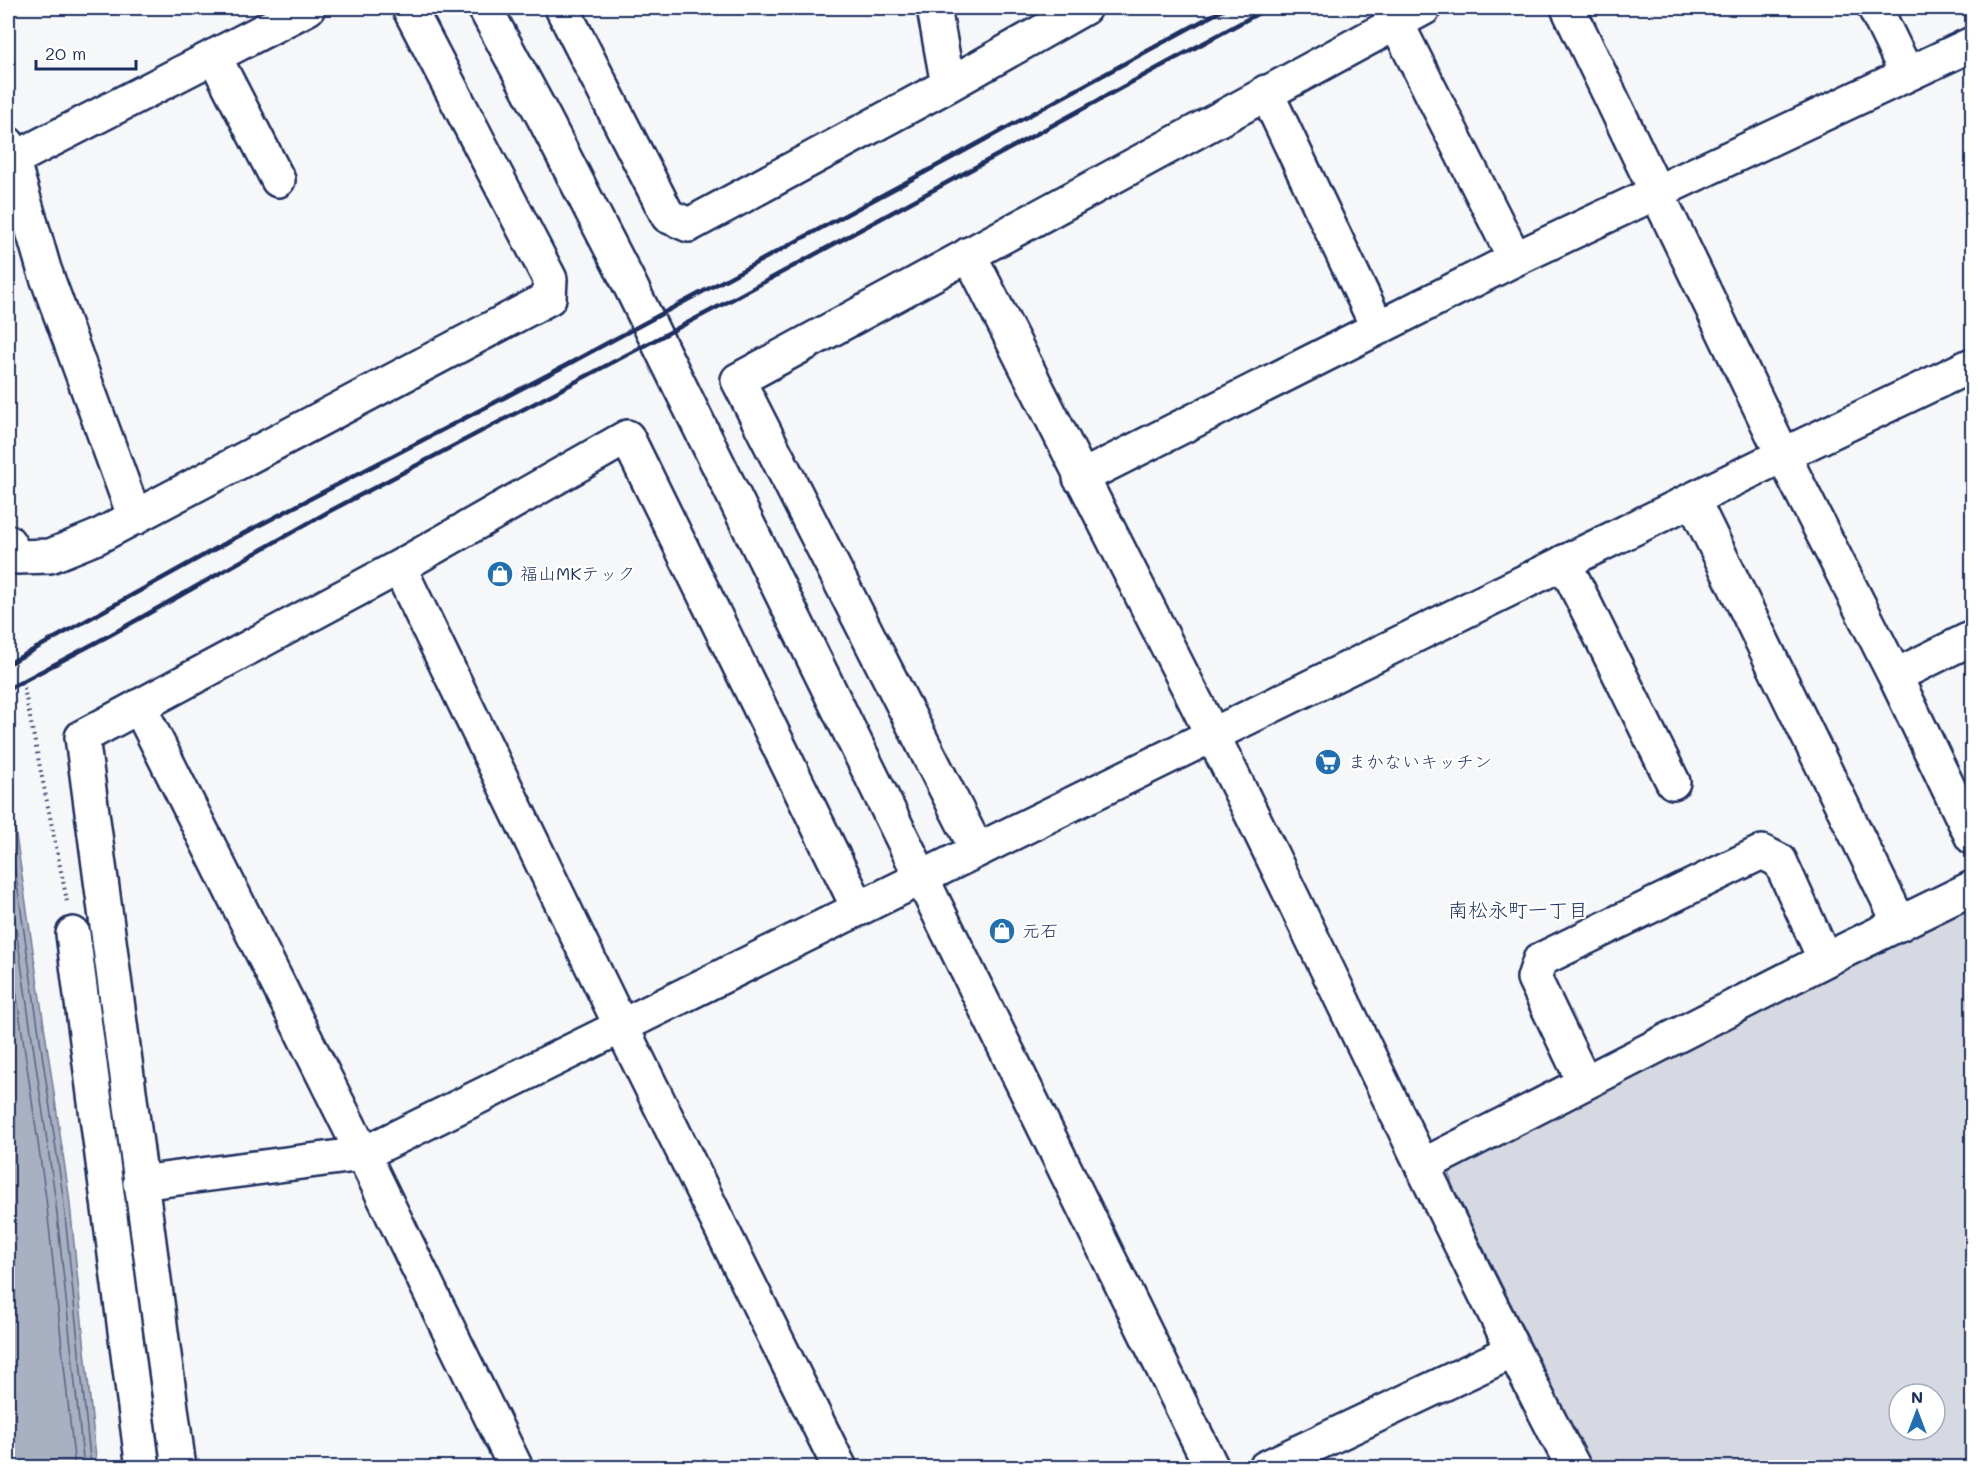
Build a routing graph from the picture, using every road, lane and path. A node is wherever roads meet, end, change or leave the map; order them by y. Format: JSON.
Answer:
{"nodes":[{"id":1,"x":308,"y":8,"type":"edge"},
{"id":2,"x":409,"y":8,"type":"edge"},
{"id":3,"x":485,"y":8,"type":"edge"},
{"id":4,"x":562,"y":8,"type":"edge"},
{"id":5,"x":934,"y":8,"type":"edge"},
{"id":6,"x":1084,"y":8,"type":"edge"},
{"id":7,"x":1424,"y":8,"type":"edge"},
{"id":8,"x":1568,"y":8,"type":"edge"},
{"id":9,"x":1875,"y":8,"type":"edge"},
{"id":10,"x":1396,"y":22,"type":"junction"},
{"id":11,"x":1972,"y":44,"type":"edge"},
{"id":12,"x":214,"y":56,"type":"junction"},
{"id":13,"x":1907,"y":74,"type":"junction"},
{"id":14,"x":948,"y":85,"type":"junction"},
{"id":15,"x":1266,"y":92,"type":"junction"},
{"id":16,"x":10,"y":152,"type":"edge"},
{"id":17,"x":278,"y":180,"type":"dead end"},
{"id":18,"x":1658,"y":192,"type":"junction"},
{"id":19,"x":969,"y":254,"type":"junction"},
{"id":20,"x":1515,"y":259,"type":"junction"},
{"id":21,"x":1378,"y":328,"type":"junction"},
{"id":22,"x":1972,"y":364,"type":"edge"},
{"id":23,"x":1783,"y":455,"type":"junction"},
{"id":24,"x":1080,"y":478,"type":"junction"},
{"id":25,"x":1693,"y":500,"type":"junction"},
{"id":26,"x":135,"y":518,"type":"junction"},
{"id":27,"x":8,"y":542,"type":"edge"},
{"id":28,"x":1564,"y":562,"type":"junction"},
{"id":29,"x":399,"y":567,"type":"junction"},
{"id":30,"x":1972,"y":638,"type":"edge"},
{"id":31,"x":1895,"y":676,"type":"junction"},
{"id":32,"x":24,"y":688,"type":"dead end"},
{"id":33,"x":139,"y":706,"type":"junction"},
{"id":34,"x":1213,"y":735,"type":"junction"},
{"id":35,"x":1673,"y":782,"type":"dead end"},
{"id":36,"x":1972,"y":837,"type":"edge"},
{"id":37,"x":977,"y":850,"type":"junction"},
{"id":38,"x":923,"y":877,"type":"junction"},
{"id":39,"x":1972,"y":888,"type":"edge"},
{"id":40,"x":859,"y":909,"type":"junction"},
{"id":41,"x":1900,"y":924,"type":"junction"},
{"id":42,"x":73,"y":934,"type":"joint"},
{"id":43,"x":1825,"y":960,"type":"junction"},
{"id":44,"x":621,"y":1026,"type":"junction"},
{"id":45,"x":1584,"y":1082,"type":"junction"},
{"id":46,"x":363,"y":1154,"type":"junction"},
{"id":47,"x":1422,"y":1166,"type":"junction"},
{"id":48,"x":140,"y":1183,"type":"junction"},
{"id":49,"x":1512,"y":1351,"type":"junction"},
{"id":50,"x":143,"y":1467,"type":"edge"},
{"id":51,"x":179,"y":1467,"type":"edge"},
{"id":52,"x":516,"y":1467,"type":"edge"},
{"id":53,"x":840,"y":1467,"type":"edge"},
{"id":54,"x":1212,"y":1467,"type":"edge"},
{"id":55,"x":1265,"y":1467,"type":"edge"},
{"id":56,"x":1574,"y":1467,"type":"edge"}],
"edges":[{"from":1,"to":12,"type":"street"},
{"from":2,"to":26,"type":"street"},
{"from":3,"to":38,"type":"street"},
{"from":4,"to":14,"type":"street"},
{"from":5,"to":14,"type":"street"},
{"from":6,"to":14,"type":"street"},
{"from":7,"to":10,"type":"street"},
{"from":8,"to":18,"type":"street"},
{"from":9,"to":13,"type":"street"},
{"from":10,"to":15,"type":"street"},
{"from":10,"to":20,"type":"street"},
{"from":11,"to":13,"type":"street"},
{"from":12,"to":16,"type":"street"},
{"from":12,"to":17,"type":"street"},
{"from":13,"to":18,"type":"street"},
{"from":15,"to":19,"type":"street"},
{"from":15,"to":21,"type":"street"},
{"from":16,"to":26,"type":"street"},
{"from":18,"to":20,"type":"street"},
{"from":18,"to":23,"type":"street"},
{"from":19,"to":24,"type":"street"},
{"from":19,"to":37,"type":"street"},
{"from":20,"to":21,"type":"street"},
{"from":21,"to":24,"type":"street"},
{"from":22,"to":23,"type":"street"},
{"from":23,"to":25,"type":"street"},
{"from":23,"to":31,"type":"street"},
{"from":24,"to":34,"type":"street"},
{"from":25,"to":28,"type":"street"},
{"from":25,"to":41,"type":"street"},
{"from":26,"to":27,"type":"street"},
{"from":28,"to":34,"type":"street"},
{"from":28,"to":35,"type":"street"},
{"from":29,"to":33,"type":"street"},
{"from":29,"to":40,"type":"street"},
{"from":29,"to":44,"type":"street"},
{"from":30,"to":31,"type":"street"},
{"from":31,"to":36,"type":"street"},
{"from":32,"to":42,"type":"path"},
{"from":33,"to":46,"type":"street"},
{"from":33,"to":48,"type":"street"},
{"from":34,"to":37,"type":"street"},
{"from":34,"to":47,"type":"street"},
{"from":37,"to":38,"type":"street"},
{"from":38,"to":40,"type":"street"},
{"from":38,"to":54,"type":"street"},
{"from":39,"to":41,"type":"street"},
{"from":40,"to":44,"type":"street"},
{"from":41,"to":43,"type":"street"},
{"from":42,"to":50,"type":"street"},
{"from":43,"to":45,"type":"street"},
{"from":43,"to":45,"type":"street"},
{"from":44,"to":46,"type":"street"},
{"from":44,"to":53,"type":"street"},
{"from":45,"to":47,"type":"street"},
{"from":46,"to":48,"type":"street"},
{"from":46,"to":52,"type":"street"},
{"from":47,"to":49,"type":"street"},
{"from":48,"to":51,"type":"street"},
{"from":49,"to":55,"type":"street"},
{"from":49,"to":56,"type":"street"}]}
